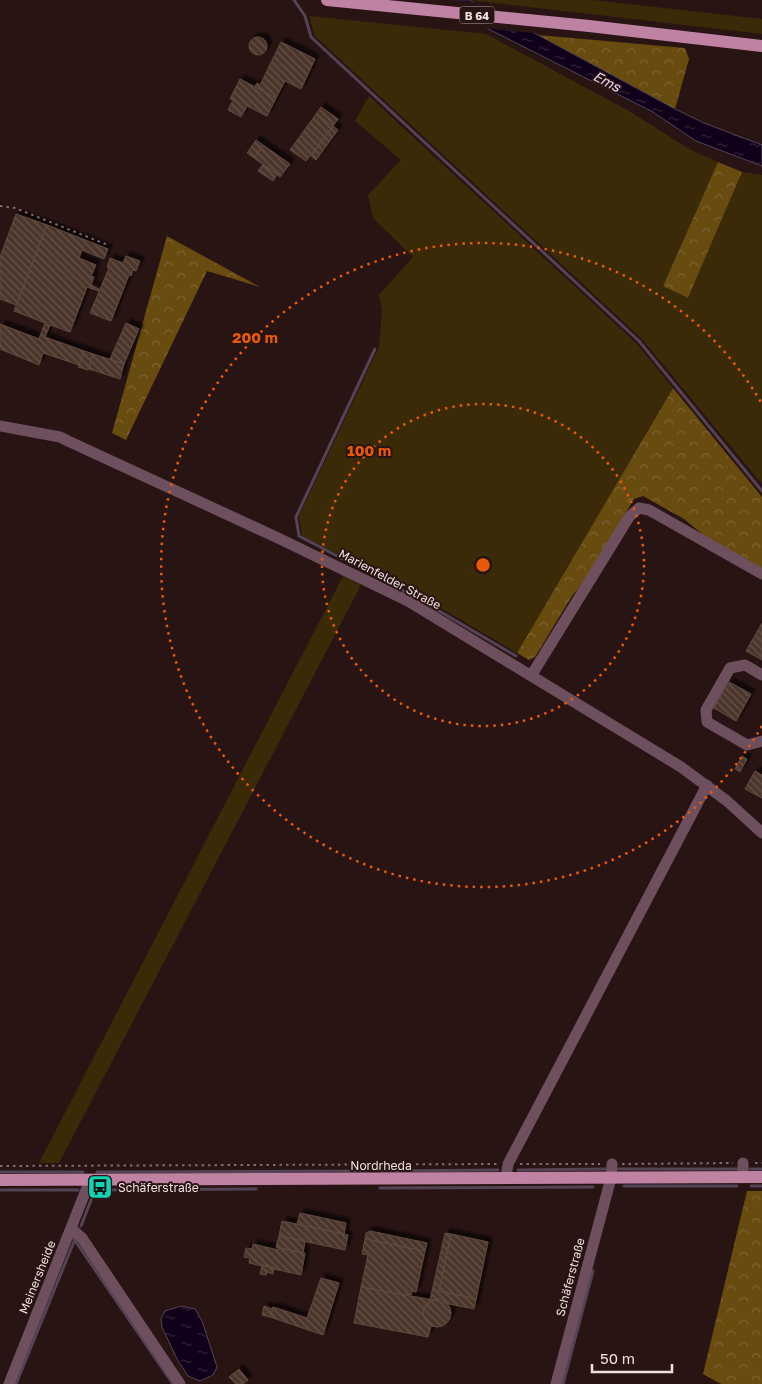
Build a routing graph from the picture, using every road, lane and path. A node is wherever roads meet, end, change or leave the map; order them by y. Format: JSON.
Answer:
{"nodes":[{"id":1,"x":327,"y":0,"type":"edge"},
{"id":2,"x":762,"y":46,"type":"edge"},
{"id":3,"x":0,"y":206,"type":"edge"},
{"id":4,"x":108,"y":245,"type":"dead end"},
{"id":5,"x":0,"y":426,"type":"edge"},
{"id":6,"x":762,"y":574,"type":"edge"},
{"id":7,"x":762,"y":674,"type":"edge"},
{"id":8,"x":531,"y":676,"type":"junction"},
{"id":9,"x":762,"y":741,"type":"edge"},
{"id":10,"x":707,"y":785,"type":"junction"},
{"id":11,"x":762,"y":833,"type":"edge"},
{"id":12,"x":743,"y":1163,"type":"junction"},
{"id":13,"x":762,"y":1163,"type":"edge"},
{"id":14,"x":508,"y":1164,"type":"junction"},
{"id":15,"x":612,"y":1164,"type":"junction"},
{"id":16,"x":0,"y":1166,"type":"edge"},
{"id":17,"x":506,"y":1177,"type":"junction"},
{"id":18,"x":743,"y":1177,"type":"junction"},
{"id":19,"x":762,"y":1177,"type":"edge"},
{"id":20,"x":611,"y":1178,"type":"junction"},
{"id":21,"x":0,"y":1180,"type":"edge"},
{"id":22,"x":90,"y":1180,"type":"junction"},
{"id":23,"x":72,"y":1229,"type":"junction"},
{"id":24,"x":9,"y":1384,"type":"edge"},
{"id":25,"x":180,"y":1384,"type":"edge"},
{"id":26,"x":556,"y":1384,"type":"edge"}],
"edges":[{"from":1,"to":2,"type":"main road","number":"B 64"},
{"from":3,"to":4,"type":"path"},
{"from":5,"to":8,"type":"street","name":"Marienfelder Straße"},
{"from":6,"to":8,"type":"street"},
{"from":7,"to":9,"type":"street"},
{"from":8,"to":10,"type":"street","name":"Marienfelder Straße"},
{"from":10,"to":11,"type":"street","name":"Marienfelder Straße"},
{"from":10,"to":14,"type":"street"},
{"from":12,"to":13,"type":"path"},
{"from":12,"to":15,"type":"path"},
{"from":12,"to":18,"type":"street"},
{"from":14,"to":15,"type":"path"},
{"from":14,"to":16,"type":"path"},
{"from":14,"to":17,"type":"street"},
{"from":15,"to":20,"type":"street","name":"Schäferstraße"},
{"from":17,"to":20,"type":"main road","name":"Nordrheda"},
{"from":17,"to":22,"type":"main road","name":"Nordrheda"},
{"from":18,"to":19,"type":"main road","name":"Nordrheda"},
{"from":18,"to":20,"type":"main road","name":"Nordrheda"},
{"from":20,"to":26,"type":"street","name":"Schäferstraße"},
{"from":21,"to":22,"type":"main road","name":"Nordrheda"},
{"from":22,"to":23,"type":"street","name":"Meinersheide"},
{"from":23,"to":24,"type":"street","name":"Meinersheide"},
{"from":23,"to":25,"type":"street"}]}
